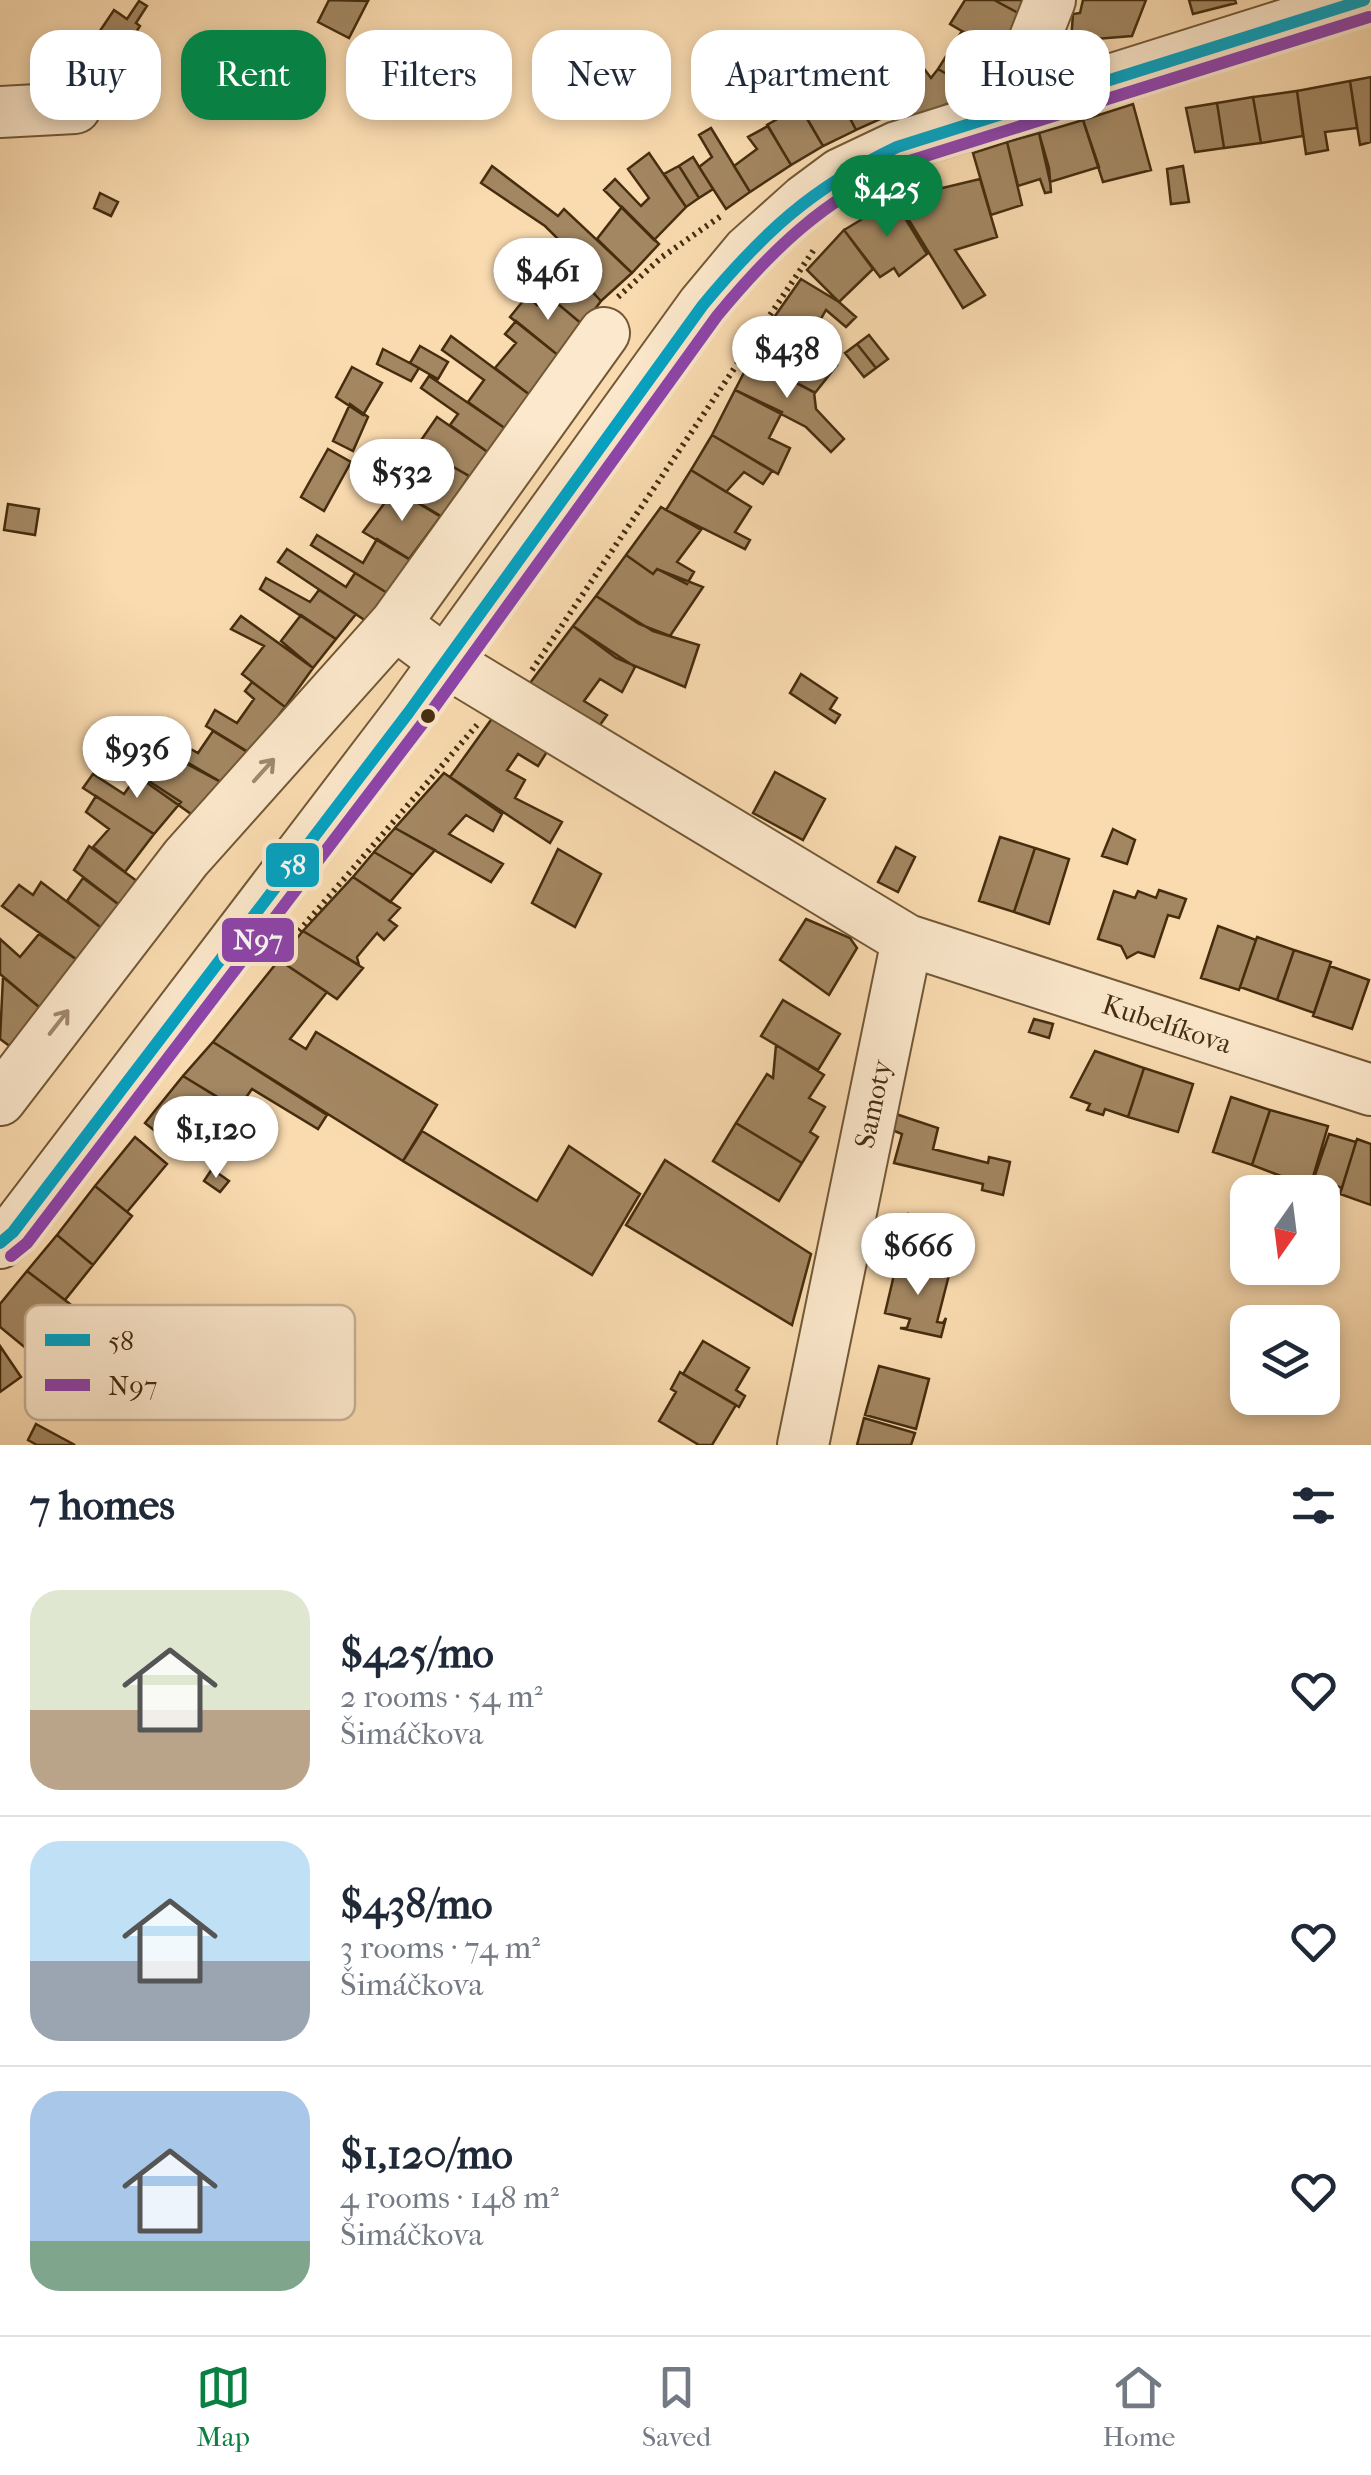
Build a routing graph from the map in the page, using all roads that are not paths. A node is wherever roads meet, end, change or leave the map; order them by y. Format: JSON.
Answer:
{"nodes":[{"id":1,"x":1050,"y":0,"type":"edge"},
{"id":2,"x":1364,"y":0,"type":"edge"},
{"id":3,"x":1038,"y":30,"type":"edge"},
{"id":4,"x":1110,"y":79,"type":"edge"},
{"id":5,"x":30,"y":110,"type":"edge"},
{"id":6,"x":0,"y":112,"type":"edge"},
{"id":7,"x":981,"y":120,"type":"edge"},
{"id":8,"x":604,"y":333,"type":"dead end"},
{"id":9,"x":395,"y":624,"type":"junction"},
{"id":10,"x":443,"y":660,"type":"junction"},
{"id":11,"x":907,"y":940,"type":"junction"},
{"id":12,"x":1371,"y":1090,"type":"edge"},
{"id":13,"x":0,"y":1100,"type":"edge"},
{"id":14,"x":4,"y":1237,"type":"edge"},
{"id":15,"x":803,"y":1445,"type":"edge"}],
"edges":[{"from":1,"to":3,"type":"street"},
{"from":2,"to":4,"type":"street"},
{"from":5,"to":6,"type":"street"},
{"from":7,"to":10,"type":"street"},
{"from":8,"to":9,"type":"street"},
{"from":9,"to":10,"type":"street","name":"Kubelíkova"},
{"from":13,"to":9,"type":"street","one_way":true},
{"from":10,"to":11,"type":"street","name":"Kubelíkova"},
{"from":10,"to":14,"type":"street"},
{"from":11,"to":12,"type":"street","name":"Kubelíkova"},
{"from":11,"to":15,"type":"street","name":"Samoty"}]}
